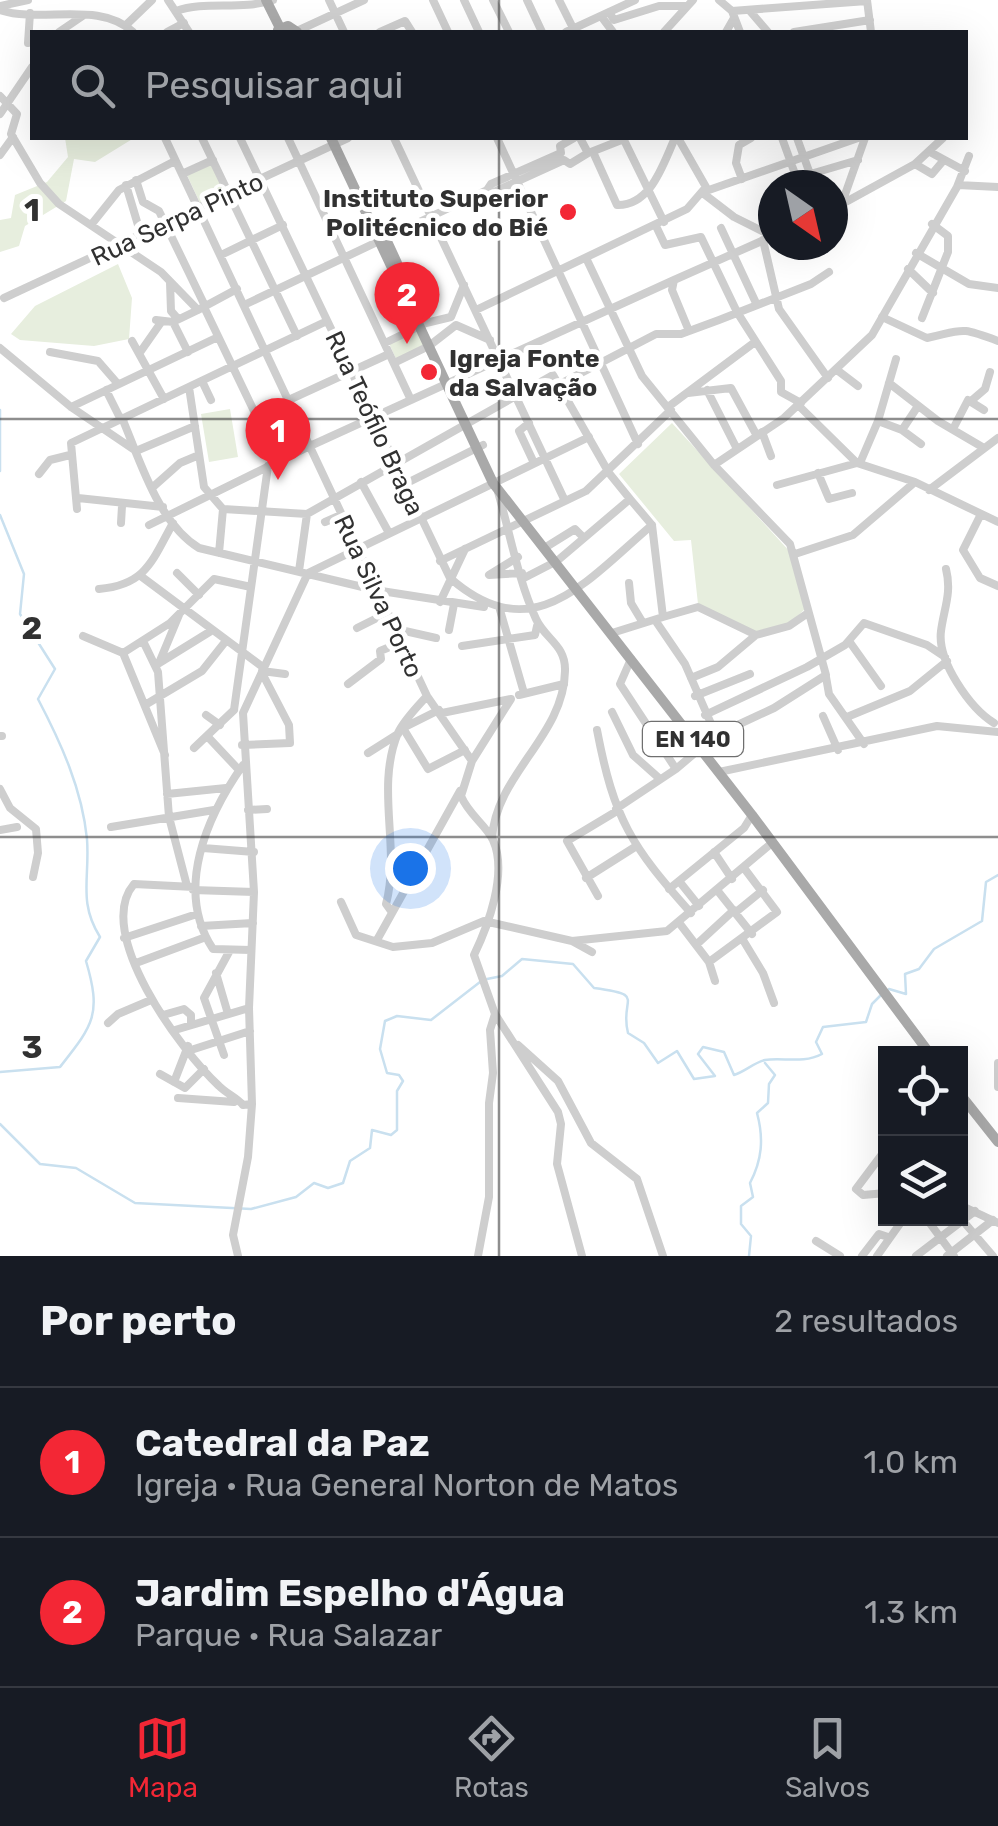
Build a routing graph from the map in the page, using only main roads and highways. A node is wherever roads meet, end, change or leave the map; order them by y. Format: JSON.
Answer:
{"nodes":[{"id":1,"x":270,"y":1,"type":"edge"},
{"id":2,"x":280,"y":29,"type":"edge"},
{"id":3,"x":338,"y":140,"type":"edge"},
{"id":4,"x":923,"y":1046,"type":"edge"},
{"id":5,"x":968,"y":1104,"type":"edge"},
{"id":6,"x":998,"y":1142,"type":"edge"}],
"edges":[{"from":1,"to":2,"type":"main road"},
{"from":3,"to":4,"type":"main road","number":"EN 140"},
{"from":5,"to":6,"type":"main road"}]}
